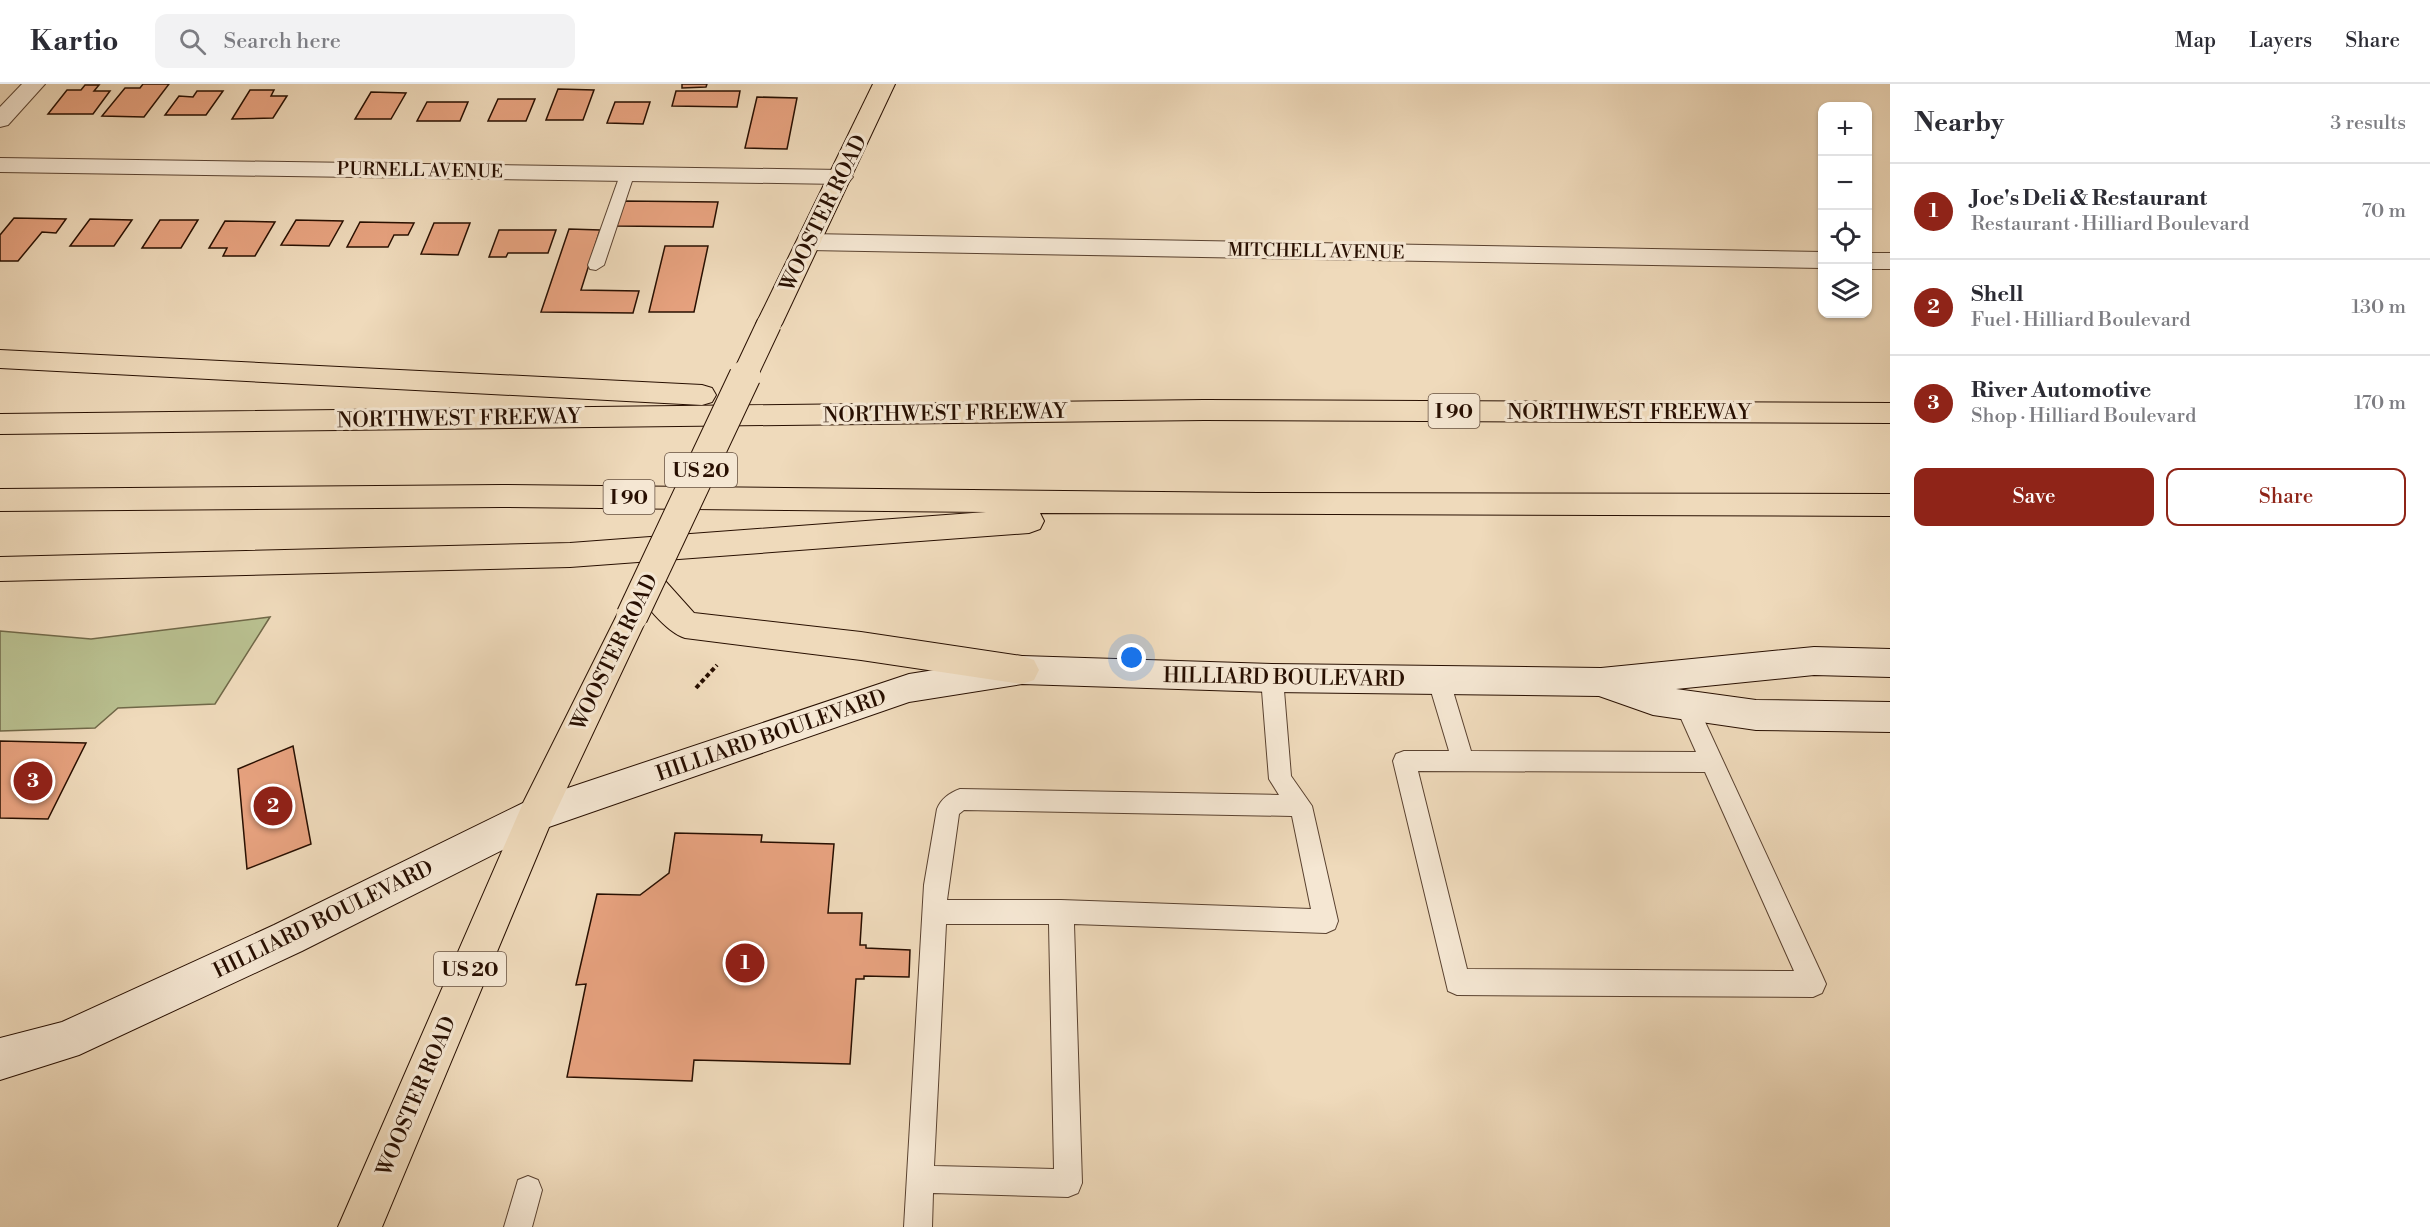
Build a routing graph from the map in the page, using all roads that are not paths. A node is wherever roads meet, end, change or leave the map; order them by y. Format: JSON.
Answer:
{"nodes":[{"id":1,"x":34,"y":84,"type":"edge"},
{"id":2,"x":884,"y":84,"type":"edge"},
{"id":3,"x":0,"y":120,"type":"edge"},
{"id":4,"x":0,"y":165,"type":"edge"},
{"id":5,"x":628,"y":172,"type":"junction"},
{"id":6,"x":841,"y":177,"type":"junction"},
{"id":7,"x":809,"y":242,"type":"junction"},
{"id":8,"x":1818,"y":260,"type":"edge"},
{"id":9,"x":1872,"y":261,"type":"edge"},
{"id":10,"x":1890,"y":261,"type":"edge"},
{"id":11,"x":596,"y":265,"type":"dead end"},
{"id":12,"x":0,"y":359,"type":"edge"},
{"id":13,"x":1018,"y":412,"type":"junction"},
{"id":14,"x":1890,"y":413,"type":"edge"},
{"id":15,"x":0,"y":424,"type":"edge"},
{"id":16,"x":0,"y":500,"type":"edge"},
{"id":17,"x":1258,"y":504,"type":"junction"},
{"id":18,"x":1890,"y":506,"type":"edge"},
{"id":19,"x":0,"y":569,"type":"edge"},
{"id":20,"x":648,"y":583,"type":"junction"},
{"id":21,"x":1890,"y":663,"type":"edge"},
{"id":22,"x":1022,"y":670,"type":"junction"},
{"id":23,"x":1272,"y":678,"type":"junction"},
{"id":24,"x":1439,"y":681,"type":"junction"},
{"id":25,"x":1601,"y":682,"type":"junction"},
{"id":26,"x":1686,"y":705,"type":"junction"},
{"id":27,"x":1890,"y":717,"type":"edge"},
{"id":28,"x":1463,"y":761,"type":"junction"},
{"id":29,"x":1712,"y":762,"type":"junction"},
{"id":30,"x":1301,"y":806,"type":"junction"},
{"id":31,"x":536,"y":815,"type":"junction"},
{"id":32,"x":935,"y":912,"type":"junction"},
{"id":33,"x":1061,"y":912,"type":"junction"},
{"id":34,"x":0,"y":1059,"type":"edge"},
{"id":35,"x":919,"y":1179,"type":"junction"},
{"id":36,"x":528,"y":1190,"type":"dead end"},
{"id":37,"x":360,"y":1227,"type":"edge"},
{"id":38,"x":518,"y":1227,"type":"edge"},
{"id":39,"x":918,"y":1227,"type":"edge"}],
"edges":[{"from":1,"to":3,"type":"street"},
{"from":2,"to":6,"type":"main road","name":"WOOSTER ROAD","number":"US 20"},
{"from":4,"to":5,"type":"street","name":"PURNELL AVENUE"},
{"from":5,"to":6,"type":"street","name":"PURNELL AVENUE"},
{"from":5,"to":11,"type":"lane"},
{"from":6,"to":7,"type":"main road","name":"WOOSTER ROAD","number":"US 20"},
{"from":7,"to":8,"type":"street","name":"MITCHELL AVENUE"},
{"from":7,"to":20,"type":"main road","name":"WOOSTER ROAD","number":"US 20","bridge":true},
{"from":9,"to":10,"type":"street"},
{"from":12,"to":13,"type":"main road"},
{"from":13,"to":14,"type":"main road","name":"NORTHWEST FREEWAY","number":"I 90"},
{"from":13,"to":15,"type":"main road","name":"NORTHWEST FREEWAY","number":"I 90"},
{"from":16,"to":17,"type":"main road","number":"I 90"},
{"from":17,"to":18,"type":"main road","number":"I 90"},
{"from":17,"to":19,"type":"main road"},
{"from":20,"to":22,"type":"main road"},
{"from":20,"to":31,"type":"main road","name":"WOOSTER ROAD","number":"US 20","bridge":true},
{"from":21,"to":25,"type":"street","name":"HILLIARD BOULEVARD"},
{"from":22,"to":23,"type":"street","name":"HILLIARD BOULEVARD"},
{"from":22,"to":31,"type":"street","name":"HILLIARD BOULEVARD"},
{"from":23,"to":24,"type":"street","name":"HILLIARD BOULEVARD"},
{"from":23,"to":30,"type":"lane"},
{"from":24,"to":25,"type":"street","name":"HILLIARD BOULEVARD"},
{"from":24,"to":28,"type":"lane"},
{"from":25,"to":26,"type":"street","name":"HILLIARD BOULEVARD"},
{"from":26,"to":27,"type":"street","name":"HILLIARD BOULEVARD"},
{"from":26,"to":29,"type":"lane"},
{"from":28,"to":29,"type":"lane"},
{"from":28,"to":29,"type":"lane"},
{"from":30,"to":32,"type":"lane"},
{"from":30,"to":33,"type":"lane"},
{"from":31,"to":34,"type":"street","name":"HILLIARD BOULEVARD"},
{"from":31,"to":37,"type":"main road","name":"WOOSTER ROAD","number":"US 20"},
{"from":32,"to":33,"type":"lane"},
{"from":32,"to":35,"type":"lane"},
{"from":33,"to":35,"type":"lane"},
{"from":35,"to":39,"type":"lane"},
{"from":36,"to":38,"type":"lane"}]}
